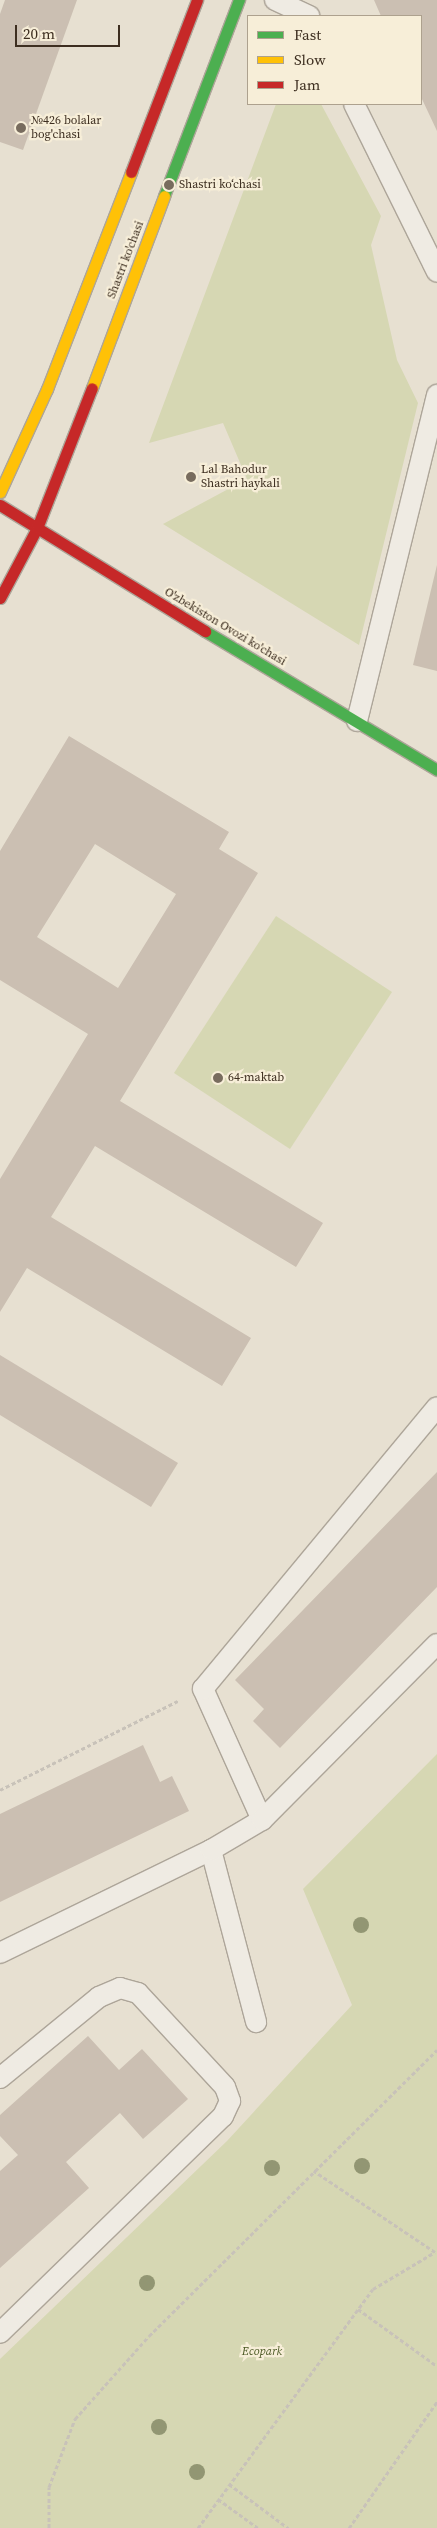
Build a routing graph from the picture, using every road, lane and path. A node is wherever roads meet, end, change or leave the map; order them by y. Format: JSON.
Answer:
{"nodes":[{"id":1,"x":197,"y":0,"type":"edge"},
{"id":2,"x":239,"y":0,"type":"edge"},
{"id":3,"x":275,"y":0,"type":"edge"},
{"id":4,"x":307,"y":15,"type":"edge"},
{"id":5,"x":354,"y":105,"type":"edge"},
{"id":6,"x":437,"y":272,"type":"edge"},
{"id":7,"x":437,"y":395,"type":"edge"},
{"id":8,"x":0,"y":492,"type":"edge"},
{"id":9,"x":0,"y":505,"type":"edge"},
{"id":10,"x":37,"y":528,"type":"junction"},
{"id":11,"x":0,"y":598,"type":"edge"},
{"id":12,"x":357,"y":722,"type":"junction"},
{"id":13,"x":437,"y":770,"type":"edge"},
{"id":14,"x":437,"y":1407,"type":"edge"},
{"id":15,"x":437,"y":1644,"type":"edge"},
{"id":16,"x":203,"y":1689,"type":"junction"},
{"id":17,"x":0,"y":1790,"type":"edge"},
{"id":18,"x":262,"y":1820,"type":"junction"},
{"id":19,"x":211,"y":1850,"type":"junction"},
{"id":20,"x":0,"y":1953,"type":"edge"},
{"id":21,"x":256,"y":2022,"type":"dead end"},
{"id":22,"x":437,"y":2050,"type":"edge"},
{"id":23,"x":0,"y":2078,"type":"edge"},
{"id":24,"x":314,"y":2171,"type":"junction"},
{"id":25,"x":436,"y":2252,"type":"edge"},
{"id":26,"x":358,"y":2309,"type":"junction"},
{"id":27,"x":0,"y":2333,"type":"edge"},
{"id":28,"x":437,"y":2366,"type":"edge"},
{"id":29,"x":437,"y":2402,"type":"edge"},
{"id":30,"x":229,"y":2484,"type":"junction"},
{"id":31,"x":218,"y":2499,"type":"junction"},
{"id":32,"x":49,"y":2528,"type":"edge"},
{"id":33,"x":198,"y":2528,"type":"edge"},
{"id":34,"x":258,"y":2528,"type":"edge"},
{"id":35,"x":288,"y":2528,"type":"edge"},
{"id":36,"x":349,"y":2528,"type":"edge"}],
"edges":[{"from":1,"to":8,"type":"main road"},
{"from":2,"to":10,"type":"main road","name":"Shastri ko'chasi"},
{"from":3,"to":4,"type":"lane"},
{"from":5,"to":6,"type":"lane"},
{"from":7,"to":12,"type":"lane"},
{"from":9,"to":10,"type":"main road","name":"O'zbekiston Ovozi ko'chasi"},
{"from":10,"to":11,"type":"main road","name":"Shastri ko'chasi"},
{"from":10,"to":12,"type":"main road","name":"O'zbekiston Ovozi ko'chasi"},
{"from":12,"to":13,"type":"main road","name":"O'zbekiston Ovozi ko'chasi"},
{"from":14,"to":16,"type":"lane"},
{"from":15,"to":18,"type":"lane"},
{"from":16,"to":17,"type":"path"},
{"from":16,"to":18,"type":"lane"},
{"from":18,"to":19,"type":"lane"},
{"from":19,"to":20,"type":"lane"},
{"from":19,"to":21,"type":"lane"},
{"from":22,"to":24,"type":"path"},
{"from":23,"to":27,"type":"lane"},
{"from":24,"to":25,"type":"path"},
{"from":24,"to":32,"type":"path"},
{"from":25,"to":26,"type":"path"},
{"from":26,"to":28,"type":"path"},
{"from":26,"to":30,"type":"path"},
{"from":29,"to":36,"type":"path"},
{"from":30,"to":31,"type":"path"},
{"from":30,"to":35,"type":"path"},
{"from":31,"to":33,"type":"path"},
{"from":31,"to":34,"type":"path"}]}
